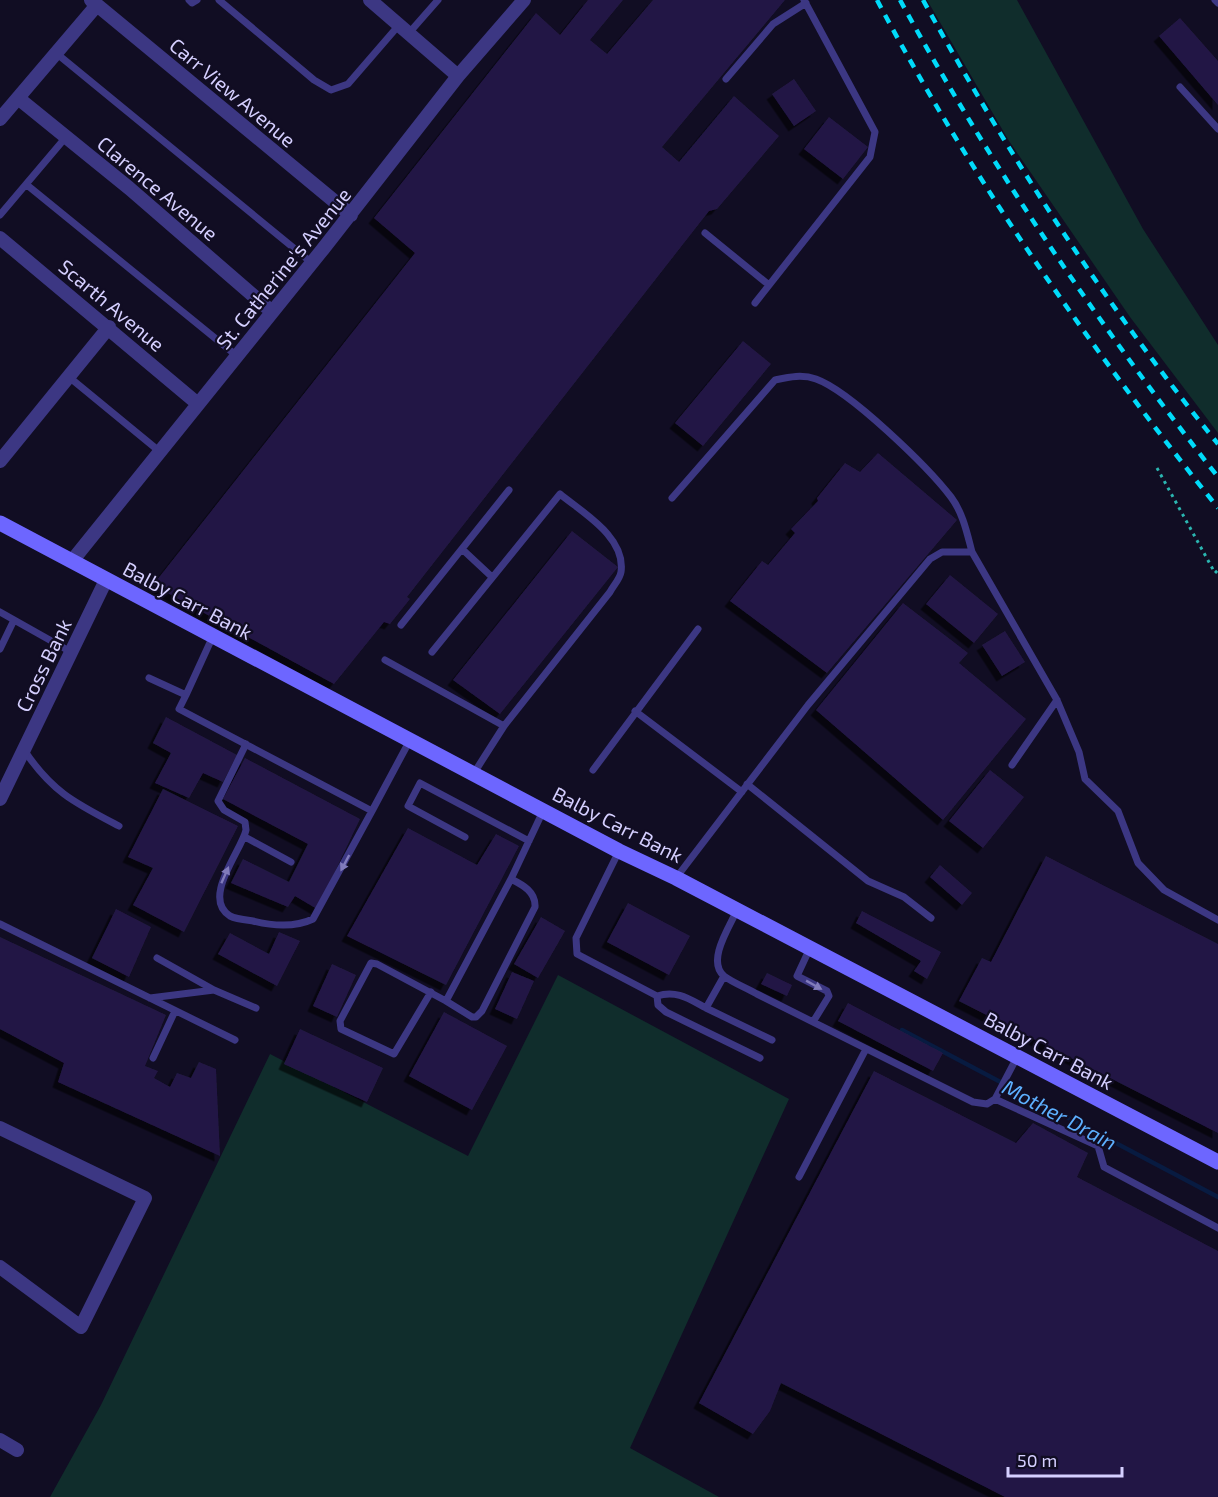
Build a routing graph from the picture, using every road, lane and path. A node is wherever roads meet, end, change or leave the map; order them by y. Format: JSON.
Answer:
{"nodes":[{"id":1,"x":189,"y":0,"type":"edge"},
{"id":2,"x":197,"y":0,"type":"edge"},
{"id":3,"x":219,"y":0,"type":"edge"},
{"id":4,"x":370,"y":0,"type":"edge"},
{"id":5,"x":438,"y":0,"type":"edge"},
{"id":6,"x":524,"y":0,"type":"edge"},
{"id":7,"x":805,"y":2,"type":"edge"},
{"id":8,"x":94,"y":3,"type":"edge"},
{"id":9,"x":404,"y":29,"type":"junction"},
{"id":10,"x":56,"y":53,"type":"junction"},
{"id":11,"x":459,"y":76,"type":"junction"},
{"id":12,"x":726,"y":79,"type":"dead end"},
{"id":13,"x":1180,"y":87,"type":"dead end"},
{"id":14,"x":18,"y":98,"type":"junction"},
{"id":15,"x":0,"y":119,"type":"edge"},
{"id":16,"x":1218,"y":129,"type":"edge"},
{"id":17,"x":66,"y":137,"type":"junction"},
{"id":18,"x":27,"y":184,"type":"junction"},
{"id":19,"x":0,"y":214,"type":"edge"},
{"id":20,"x":351,"y":214,"type":"junction"},
{"id":21,"x":705,"y":233,"type":"dead end"},
{"id":22,"x":0,"y":238,"type":"edge"},
{"id":23,"x":312,"y":263,"type":"junction"},
{"id":24,"x":769,"y":285,"type":"junction"},
{"id":25,"x":755,"y":303,"type":"dead end"},
{"id":26,"x":272,"y":311,"type":"junction"},
{"id":27,"x":109,"y":327,"type":"junction"},
{"id":28,"x":237,"y":356,"type":"junction"},
{"id":29,"x":69,"y":377,"type":"junction"},
{"id":30,"x":198,"y":404,"type":"junction"},
{"id":31,"x":159,"y":451,"type":"junction"},
{"id":32,"x":0,"y":461,"type":"edge"},
{"id":33,"x":1157,"y":468,"type":"dead end"},
{"id":34,"x":509,"y":490,"type":"dead end"},
{"id":35,"x":672,"y":498,"type":"dead end"},
{"id":36,"x":0,"y":523,"type":"edge"},
{"id":37,"x":462,"y":549,"type":"junction"},
{"id":38,"x":972,"y":552,"type":"junction"},
{"id":39,"x":72,"y":561,"type":"junction"},
{"id":40,"x":1218,"y":570,"type":"edge"},
{"id":41,"x":492,"y":577,"type":"junction"},
{"id":42,"x":106,"y":580,"type":"junction"},
{"id":43,"x":0,"y":612,"type":"edge"},
{"id":44,"x":14,"y":620,"type":"junction"},
{"id":45,"x":401,"y":626,"type":"dead end"},
{"id":46,"x":698,"y":629,"type":"dead end"},
{"id":47,"x":213,"y":636,"type":"junction"},
{"id":48,"x":0,"y":649,"type":"edge"},
{"id":49,"x":71,"y":652,"type":"junction"},
{"id":50,"x":432,"y":652,"type":"dead end"},
{"id":51,"x":385,"y":660,"type":"dead end"},
{"id":52,"x":149,"y":678,"type":"dead end"},
{"id":53,"x":186,"y":695,"type":"junction"},
{"id":54,"x":1057,"y":700,"type":"junction"},
{"id":55,"x":635,"y":711,"type":"junction"},
{"id":56,"x":504,"y":726,"type":"junction"},
{"id":57,"x":410,"y":740,"type":"junction"},
{"id":58,"x":246,"y":744,"type":"junction"},
{"id":59,"x":24,"y":750,"type":"junction"},
{"id":60,"x":1012,"y":765,"type":"dead end"},
{"id":61,"x":593,"y":770,"type":"dead end"},
{"id":62,"x":474,"y":773,"type":"junction"},
{"id":63,"x":747,"y":784,"type":"junction"},
{"id":64,"x":742,"y":792,"type":"junction"},
{"id":65,"x":0,"y":799,"type":"edge"},
{"id":66,"x":544,"y":809,"type":"junction"},
{"id":67,"x":372,"y":811,"type":"junction"},
{"id":68,"x":118,"y":826,"type":"dead end"},
{"id":69,"x":245,"y":837,"type":"junction"},
{"id":70,"x":465,"y":837,"type":"dead end"},
{"id":71,"x":529,"y":841,"type":"junction"},
{"id":72,"x":619,"y":851,"type":"junction"},
{"id":73,"x":291,"y":862,"type":"dead end"},
{"id":74,"x":676,"y":878,"type":"junction"},
{"id":75,"x":511,"y":879,"type":"junction"},
{"id":76,"x":737,"y":910,"type":"junction"},
{"id":77,"x":931,"y":918,"type":"dead end"},
{"id":78,"x":1218,"y":920,"type":"edge"},
{"id":79,"x":0,"y":924,"type":"edge"},
{"id":80,"x":810,"y":948,"type":"junction"},
{"id":81,"x":157,"y":958,"type":"dead end"},
{"id":82,"x":724,"y":976,"type":"junction"},
{"id":83,"x":214,"y":990,"type":"junction"},
{"id":84,"x":431,"y":992,"type":"junction"},
{"id":85,"x":657,"y":996,"type":"junction"},
{"id":86,"x":150,"y":998,"type":"junction"},
{"id":87,"x":446,"y":1001,"type":"junction"},
{"id":88,"x":256,"y":1008,"type":"dead end"},
{"id":89,"x":706,"y":1008,"type":"junction"},
{"id":90,"x":175,"y":1011,"type":"junction"},
{"id":91,"x":813,"y":1022,"type":"junction"},
{"id":92,"x":235,"y":1041,"type":"dead end"},
{"id":93,"x":772,"y":1041,"type":"dead end"},
{"id":94,"x":866,"y":1049,"type":"junction"},
{"id":95,"x":1017,"y":1057,"type":"junction"},
{"id":96,"x":153,"y":1058,"type":"dead end"},
{"id":97,"x":760,"y":1058,"type":"dead end"},
{"id":98,"x":997,"y":1095,"type":"junction"},
{"id":99,"x":3,"y":1130,"type":"edge"},
{"id":100,"x":0,"y":1144,"type":"edge"},
{"id":101,"x":1218,"y":1162,"type":"edge"},
{"id":102,"x":799,"y":1177,"type":"dead end"},
{"id":103,"x":1218,"y":1228,"type":"edge"},
{"id":104,"x":0,"y":1267,"type":"edge"},
{"id":105,"x":0,"y":1440,"type":"edge"},
{"id":106,"x":17,"y":1450,"type":"dead end"}],
"edges":[{"from":1,"to":2,"type":"lane"},
{"from":3,"to":9,"type":"lane"},
{"from":4,"to":9,"type":"street"},
{"from":5,"to":9,"type":"lane"},
{"from":6,"to":11,"type":"street","name":"St. Catherine's Avenue"},
{"from":7,"to":12,"type":"lane"},
{"from":7,"to":24,"type":"lane"},
{"from":8,"to":10,"type":"street"},
{"from":8,"to":20,"type":"street","name":"Carr View Avenue"},
{"from":9,"to":11,"type":"street"},
{"from":10,"to":14,"type":"street"},
{"from":10,"to":23,"type":"lane"},
{"from":11,"to":20,"type":"street","name":"St. Catherine's Avenue"},
{"from":13,"to":16,"type":"lane"},
{"from":14,"to":15,"type":"street"},
{"from":14,"to":17,"type":"street","name":"Clarence Avenue"},
{"from":17,"to":18,"type":"lane"},
{"from":17,"to":26,"type":"street","name":"Clarence Avenue"},
{"from":18,"to":19,"type":"lane"},
{"from":18,"to":28,"type":"lane"},
{"from":20,"to":23,"type":"street","name":"St. Catherine's Avenue"},
{"from":21,"to":24,"type":"lane"},
{"from":22,"to":27,"type":"street","name":"Scarth Avenue"},
{"from":23,"to":26,"type":"street","name":"St. Catherine's Avenue"},
{"from":24,"to":25,"type":"lane"},
{"from":26,"to":28,"type":"street","name":"St. Catherine's Avenue"},
{"from":27,"to":29,"type":"street"},
{"from":27,"to":30,"type":"street","name":"Scarth Avenue"},
{"from":28,"to":30,"type":"street","name":"St. Catherine's Avenue"},
{"from":29,"to":31,"type":"lane"},
{"from":29,"to":32,"type":"street"},
{"from":30,"to":31,"type":"street","name":"St. Catherine's Avenue"},
{"from":31,"to":39,"type":"street","name":"St. Catherine's Avenue"},
{"from":33,"to":40,"type":"path"},
{"from":34,"to":37,"type":"lane"},
{"from":35,"to":38,"type":"lane"},
{"from":36,"to":39,"type":"street","name":"Balby Carr Bank"},
{"from":37,"to":41,"type":"lane"},
{"from":37,"to":45,"type":"lane"},
{"from":38,"to":54,"type":"lane"},
{"from":38,"to":63,"type":"lane"},
{"from":39,"to":42,"type":"street","name":"Balby Carr Bank"},
{"from":41,"to":50,"type":"lane"},
{"from":41,"to":56,"type":"lane"},
{"from":42,"to":47,"type":"street","name":"Balby Carr Bank"},
{"from":42,"to":49,"type":"street","name":"Cross Bank"},
{"from":43,"to":44,"type":"lane"},
{"from":44,"to":48,"type":"lane"},
{"from":44,"to":49,"type":"lane"},
{"from":46,"to":55,"type":"lane"},
{"from":47,"to":53,"type":"lane"},
{"from":47,"to":57,"type":"street","name":"Balby Carr Bank"},
{"from":49,"to":59,"type":"street","name":"Cross Bank"},
{"from":51,"to":56,"type":"lane"},
{"from":52,"to":53,"type":"lane"},
{"from":53,"to":58,"type":"lane"},
{"from":54,"to":60,"type":"lane"},
{"from":54,"to":78,"type":"lane"},
{"from":55,"to":61,"type":"lane"},
{"from":55,"to":64,"type":"lane"},
{"from":56,"to":62,"type":"lane"},
{"from":57,"to":62,"type":"street","name":"Balby Carr Bank"},
{"from":57,"to":67,"type":"lane"},
{"from":58,"to":67,"type":"lane"},
{"from":58,"to":69,"type":"lane"},
{"from":59,"to":65,"type":"street","name":"Cross Bank"},
{"from":59,"to":68,"type":"lane"},
{"from":62,"to":66,"type":"street","name":"Balby Carr Bank"},
{"from":63,"to":64,"type":"lane"},
{"from":63,"to":77,"type":"lane"},
{"from":64,"to":74,"type":"lane"},
{"from":66,"to":71,"type":"lane"},
{"from":66,"to":72,"type":"street","name":"Balby Carr Bank"},
{"from":67,"to":69,"type":"lane","one_way":true},
{"from":69,"to":73,"type":"lane"},
{"from":70,"to":71,"type":"lane"},
{"from":71,"to":75,"type":"lane"},
{"from":72,"to":74,"type":"street","name":"Balby Carr Bank"},
{"from":72,"to":85,"type":"lane"},
{"from":74,"to":76,"type":"street","name":"Balby Carr Bank"},
{"from":75,"to":87,"type":"lane"},
{"from":75,"to":87,"type":"lane"},
{"from":76,"to":80,"type":"street","name":"Balby Carr Bank"},
{"from":76,"to":82,"type":"lane"},
{"from":79,"to":86,"type":"lane"},
{"from":80,"to":91,"type":"lane","one_way":true},
{"from":80,"to":95,"type":"street","name":"Balby Carr Bank"},
{"from":81,"to":83,"type":"lane"},
{"from":82,"to":89,"type":"lane"},
{"from":82,"to":91,"type":"lane"},
{"from":83,"to":86,"type":"lane"},
{"from":83,"to":88,"type":"lane"},
{"from":84,"to":84,"type":"lane"},
{"from":84,"to":87,"type":"lane"},
{"from":85,"to":89,"type":"lane"},
{"from":85,"to":97,"type":"lane"},
{"from":86,"to":90,"type":"lane"},
{"from":89,"to":93,"type":"lane"},
{"from":90,"to":92,"type":"lane"},
{"from":90,"to":96,"type":"lane"},
{"from":91,"to":94,"type":"lane"},
{"from":94,"to":98,"type":"lane"},
{"from":94,"to":102,"type":"lane"},
{"from":95,"to":98,"type":"lane"},
{"from":95,"to":101,"type":"street","name":"Balby Carr Bank"},
{"from":98,"to":103,"type":"lane"},
{"from":99,"to":100,"type":"street"},
{"from":99,"to":104,"type":"street"},
{"from":105,"to":106,"type":"street"}]}
